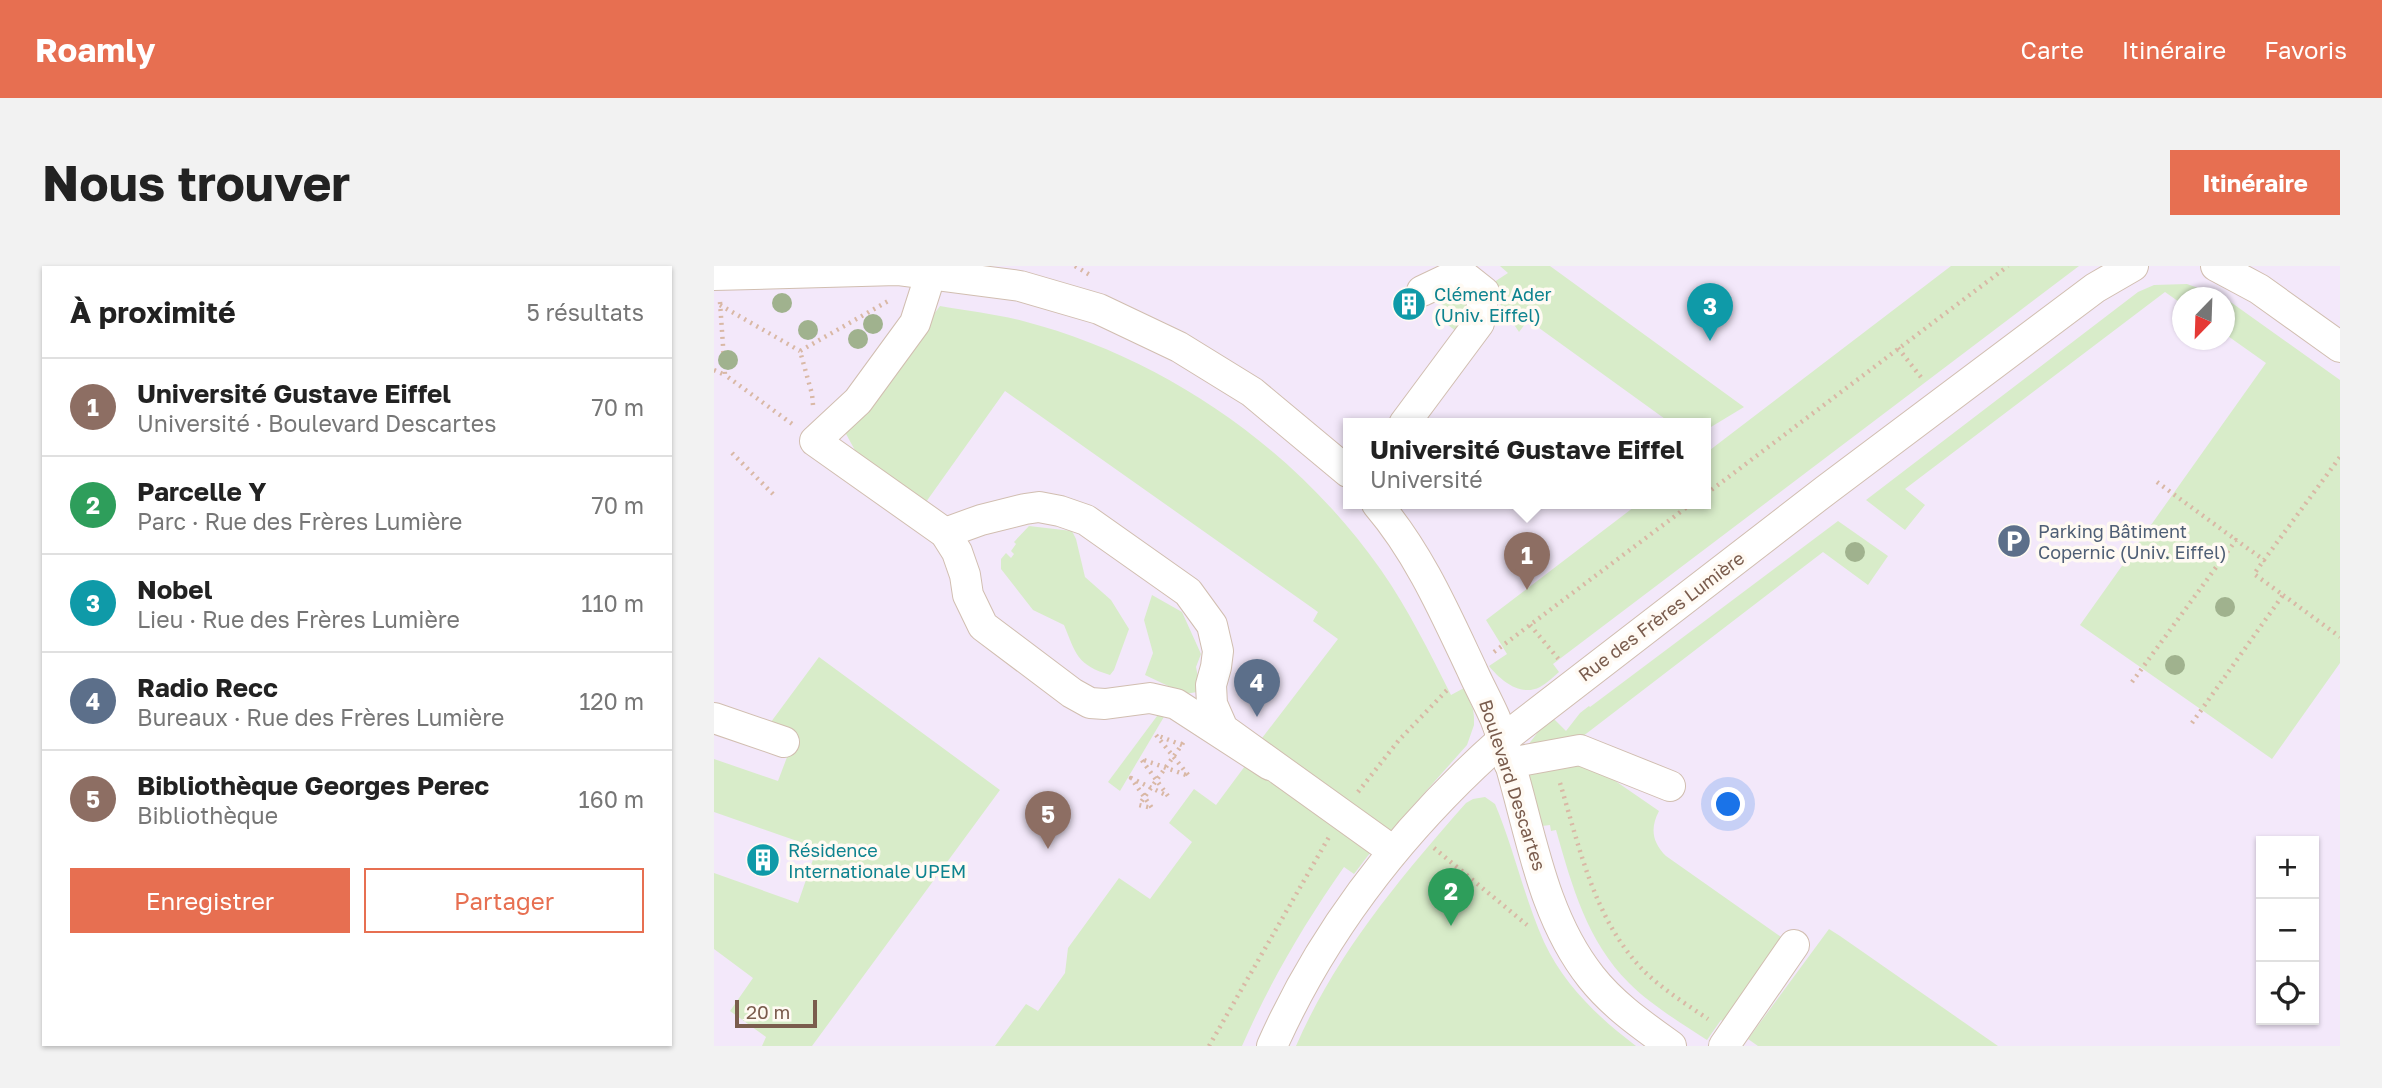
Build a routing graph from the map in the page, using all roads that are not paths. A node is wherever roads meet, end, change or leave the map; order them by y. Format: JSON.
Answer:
{"nodes":[{"id":1,"x":2133,"y":266,"type":"edge"},
{"id":2,"x":2216,"y":266,"type":"edge"},
{"id":3,"x":1455,"y":270,"type":"edge"},
{"id":4,"x":931,"y":273,"type":"junction"},
{"id":5,"x":717,"y":274,"type":"edge"},
{"id":6,"x":1422,"y":291,"type":"dead end"},
{"id":7,"x":2340,"y":346,"type":"edge"},
{"id":8,"x":1408,"y":418,"type":"edge"},
{"id":9,"x":1343,"y":467,"type":"edge"},
{"id":10,"x":1380,"y":509,"type":"edge"},
{"id":11,"x":945,"y":533,"type":"junction"},
{"id":12,"x":714,"y":718,"type":"edge"},
{"id":13,"x":784,"y":742,"type":"dead end"},
{"id":14,"x":1505,"y":751,"type":"junction"},
{"id":15,"x":1270,"y":765,"type":"junction"},
{"id":16,"x":1670,"y":786,"type":"dead end"},
{"id":17,"x":1393,"y":851,"type":"junction"},
{"id":18,"x":1794,"y":945,"type":"dead end"},
{"id":19,"x":1728,"y":1041,"type":"edge"},
{"id":20,"x":1272,"y":1046,"type":"edge"},
{"id":21,"x":1671,"y":1046,"type":"edge"}],
"edges":[{"from":1,"to":14,"type":"street","name":"Rue des Frères Lumière"},
{"from":2,"to":7,"type":"street"},
{"from":3,"to":6,"type":"street"},
{"from":3,"to":8,"type":"street"},
{"from":4,"to":5,"type":"street"},
{"from":4,"to":9,"type":"street"},
{"from":4,"to":11,"type":"street"},
{"from":10,"to":14,"type":"street","name":"Boulevard Descartes"},
{"from":11,"to":15,"type":"street"},
{"from":11,"to":15,"type":"street"},
{"from":12,"to":13,"type":"street"},
{"from":14,"to":16,"type":"street"},
{"from":14,"to":17,"type":"street","name":"Rue des Frères Lumière"},
{"from":14,"to":21,"type":"street","name":"Boulevard Descartes"},
{"from":15,"to":17,"type":"street"},
{"from":17,"to":20,"type":"street","name":"Rue des Frères Lumière"},
{"from":18,"to":19,"type":"street"}]}
